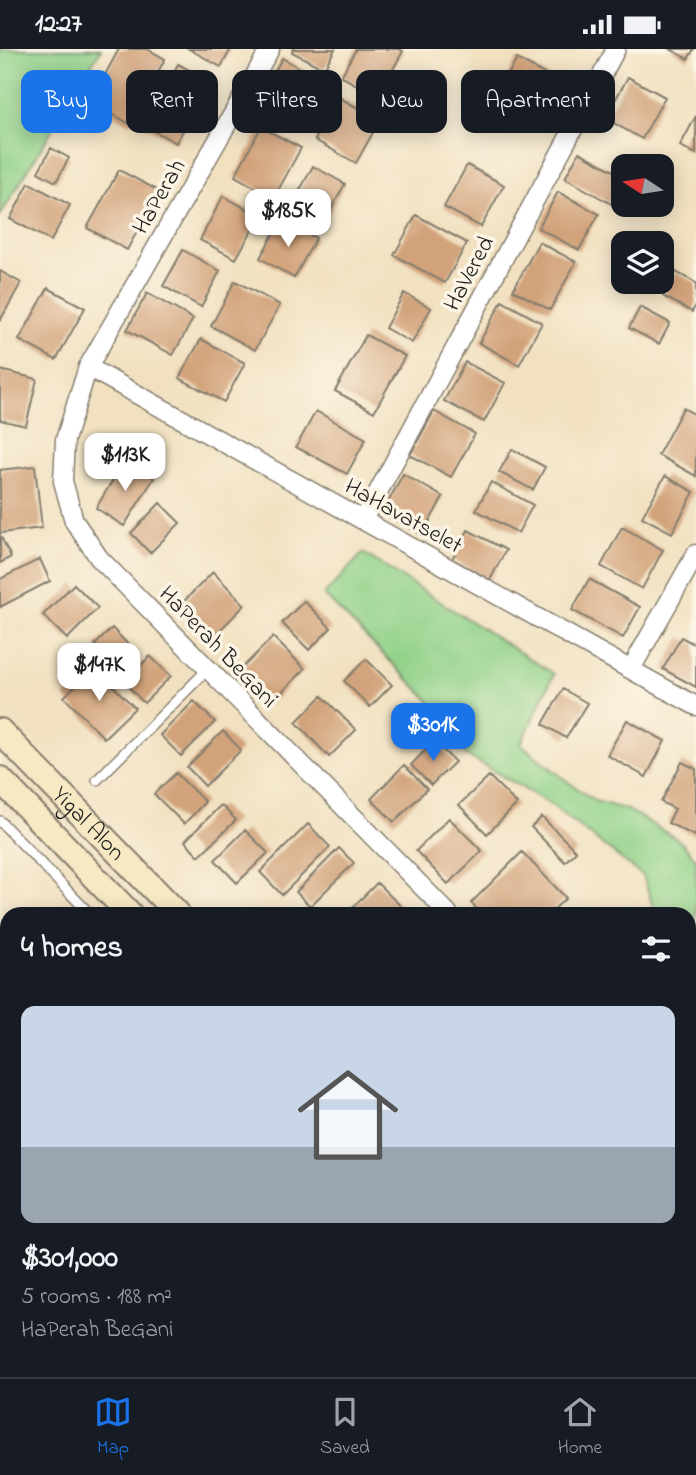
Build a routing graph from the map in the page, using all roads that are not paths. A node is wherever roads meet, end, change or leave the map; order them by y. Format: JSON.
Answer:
{"nodes":[{"id":1,"x":270,"y":49,"type":"edge"},
{"id":2,"x":616,"y":49,"type":"edge"},
{"id":3,"x":88,"y":367,"type":"junction"},
{"id":4,"x":363,"y":520,"type":"junction"},
{"id":5,"x":696,"y":554,"type":"edge"},
{"id":6,"x":208,"y":669,"type":"junction"},
{"id":7,"x":631,"y":669,"type":"junction"},
{"id":8,"x":696,"y":706,"type":"edge"},
{"id":9,"x":0,"y":731,"type":"edge"},
{"id":10,"x":0,"y":779,"type":"edge"},
{"id":11,"x":97,"y":780,"type":"dead end"},
{"id":12,"x":0,"y":821,"type":"edge"},
{"id":13,"x":83,"y":907,"type":"edge"},
{"id":14,"x":123,"y":907,"type":"edge"},
{"id":15,"x":171,"y":907,"type":"edge"},
{"id":16,"x":442,"y":907,"type":"edge"}],
"edges":[{"from":1,"to":3,"type":"street","name":"HaPerah"},
{"from":2,"to":4,"type":"street","name":"HaVered"},
{"from":3,"to":4,"type":"street","name":"HaHavatselet"},
{"from":3,"to":6,"type":"street","name":"HaPerah BeGani"},
{"from":4,"to":7,"type":"street","name":"HaHavatselet"},
{"from":5,"to":7,"type":"street"},
{"from":6,"to":11,"type":"lane"},
{"from":6,"to":16,"type":"street","name":"HaPerah BeGani"},
{"from":7,"to":8,"type":"street","name":"HaHavatselet"},
{"from":9,"to":15,"type":"main road","name":"Yigal Alon"},
{"from":10,"to":14,"type":"main road","name":"Yigal Alon"},
{"from":12,"to":13,"type":"lane"}]}
